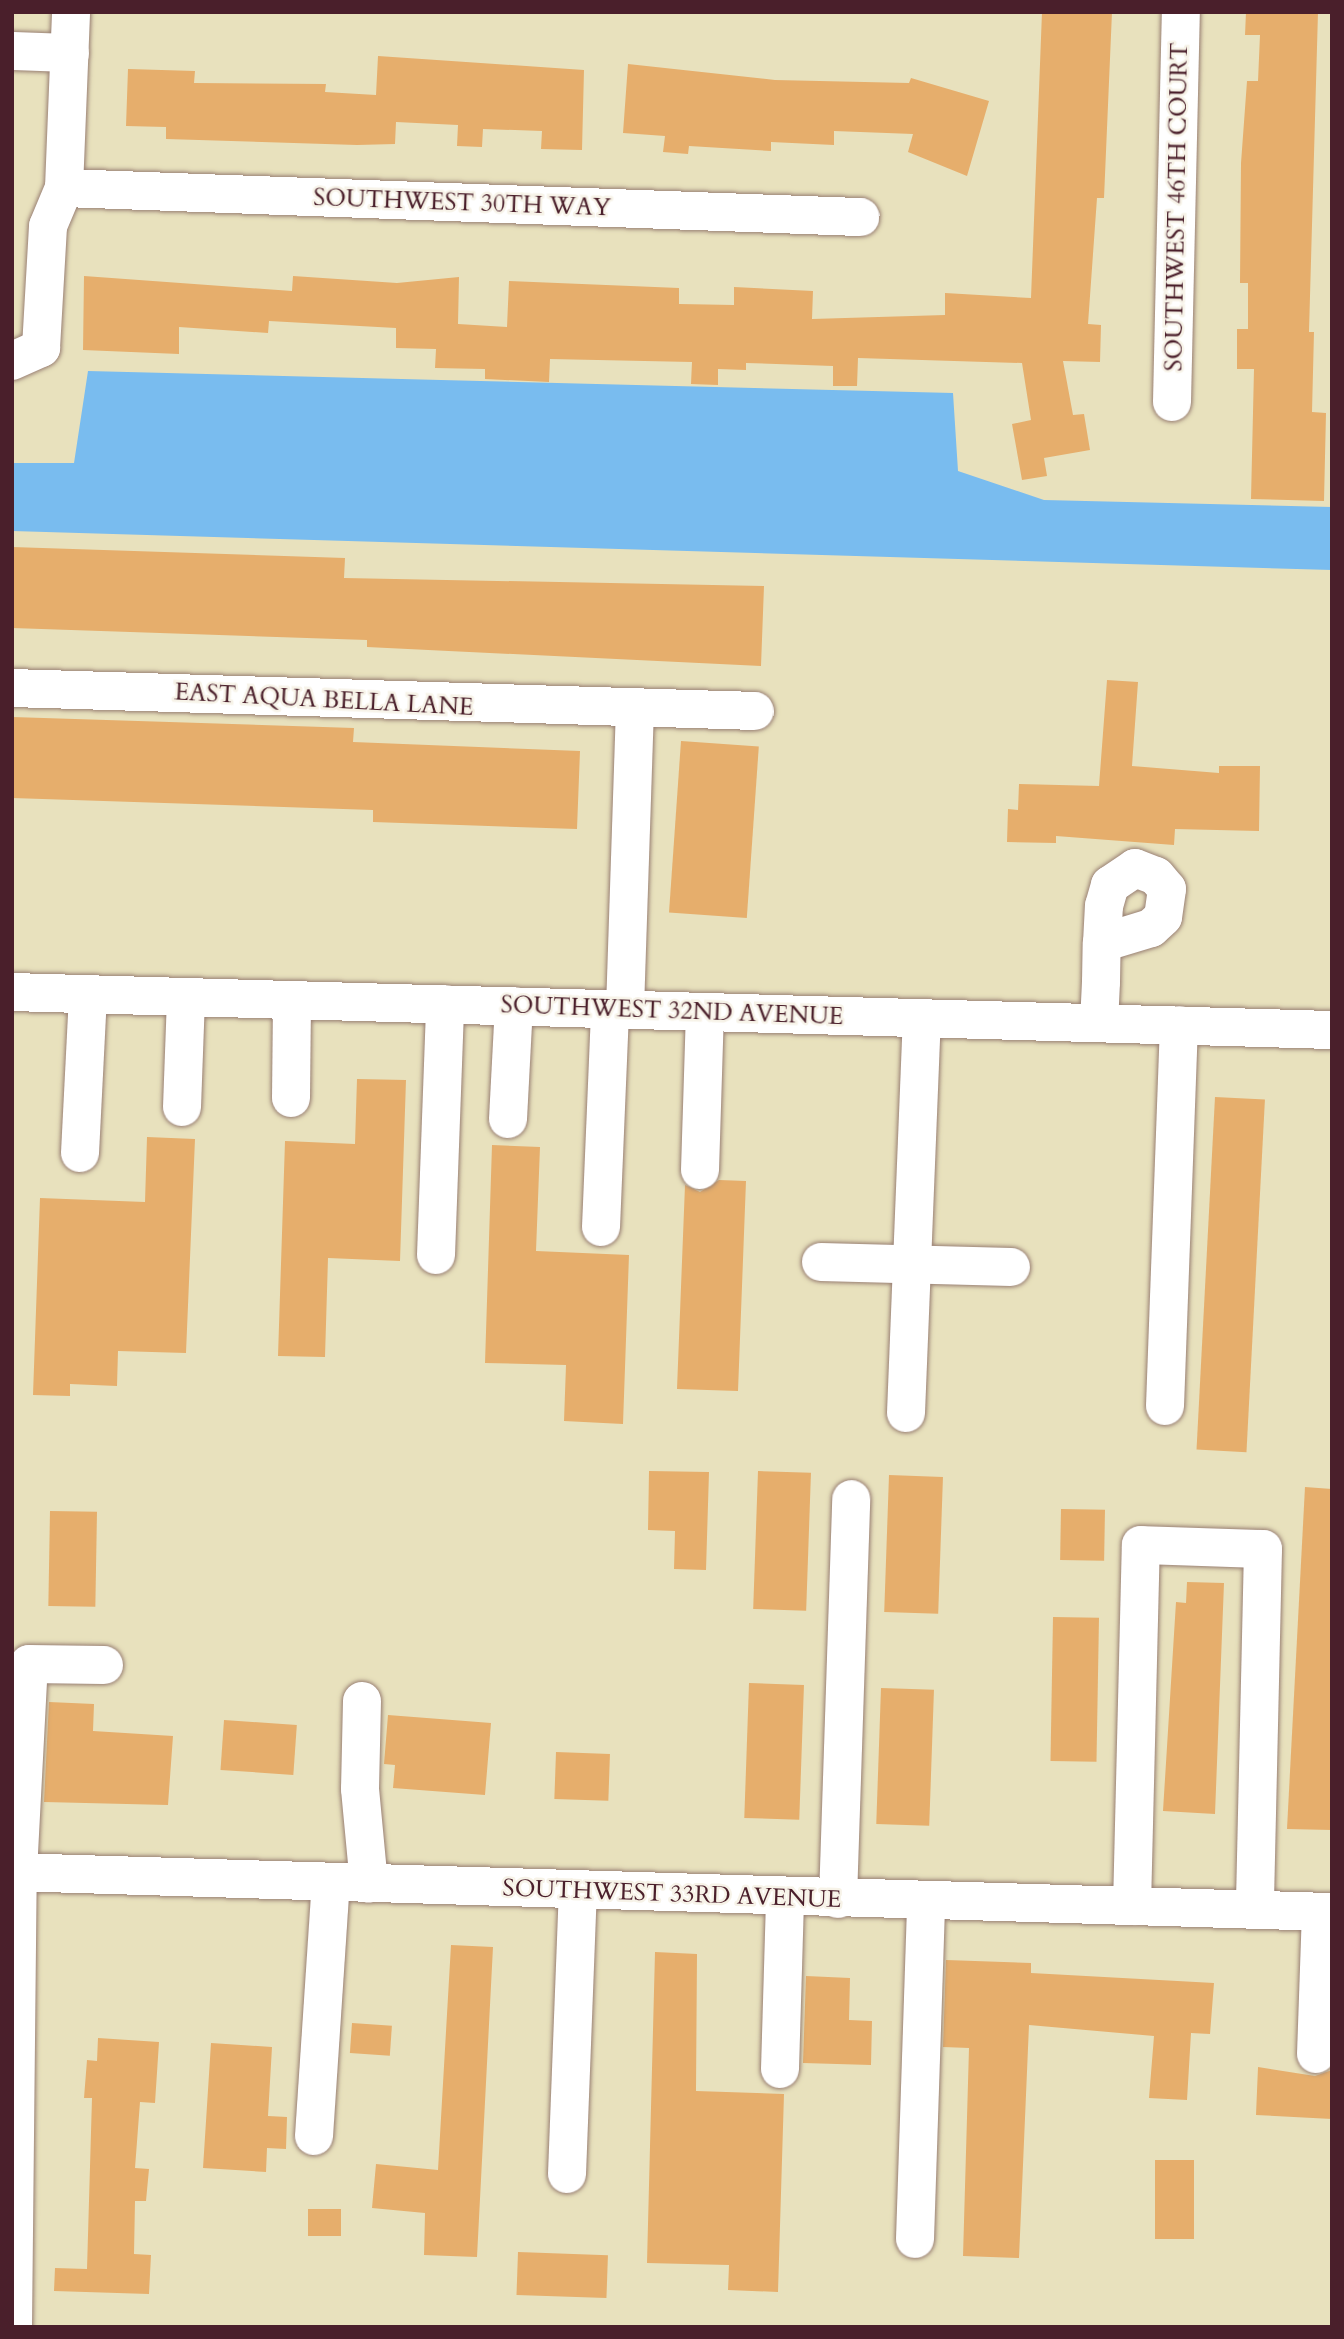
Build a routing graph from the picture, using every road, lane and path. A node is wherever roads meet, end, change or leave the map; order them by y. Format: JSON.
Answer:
{"nodes":[{"id":1,"x":71,"y":12,"type":"edge"},
{"id":2,"x":1181,"y":12,"type":"edge"},
{"id":3,"x":12,"y":51,"type":"edge"},
{"id":4,"x":69,"y":53,"type":"junction"},
{"id":5,"x":64,"y":188,"type":"junction"},
{"id":6,"x":860,"y":218,"type":"dead end"},
{"id":7,"x":12,"y":361,"type":"edge"},
{"id":8,"x":1172,"y":402,"type":"dead end"},
{"id":9,"x":12,"y":688,"type":"edge"},
{"id":10,"x":635,"y":710,"type":"junction"},
{"id":11,"x":755,"y":711,"type":"dead end"},
{"id":12,"x":1102,"y":943,"type":"dead end"},
{"id":13,"x":12,"y":992,"type":"edge"},
{"id":14,"x":88,"y":994,"type":"junction"},
{"id":15,"x":186,"y":997,"type":"junction"},
{"id":16,"x":292,"y":1000,"type":"junction"},
{"id":17,"x":445,"y":1004,"type":"junction"},
{"id":18,"x":513,"y":1006,"type":"junction"},
{"id":19,"x":618,"y":1009,"type":"junction"},
{"id":20,"x":705,"y":1012,"type":"junction"},
{"id":21,"x":922,"y":1018,"type":"junction"},
{"id":22,"x":1099,"y":1023,"type":"junction"},
{"id":23,"x":1179,"y":1025,"type":"junction"},
{"id":24,"x":1332,"y":1030,"type":"edge"},
{"id":25,"x":291,"y":1098,"type":"dead end"},
{"id":26,"x":182,"y":1107,"type":"dead end"},
{"id":27,"x":508,"y":1119,"type":"dead end"},
{"id":28,"x":80,"y":1153,"type":"dead end"},
{"id":29,"x":700,"y":1170,"type":"dead end"},
{"id":30,"x":601,"y":1227,"type":"dead end"},
{"id":31,"x":436,"y":1255,"type":"dead end"},
{"id":32,"x":821,"y":1262,"type":"dead end"},
{"id":33,"x":912,"y":1264,"type":"junction"},
{"id":34,"x":1011,"y":1267,"type":"dead end"},
{"id":35,"x":1165,"y":1406,"type":"dead end"},
{"id":36,"x":906,"y":1413,"type":"dead end"},
{"id":37,"x":851,"y":1499,"type":"dead end"},
{"id":38,"x":104,"y":1665,"type":"dead end"},
{"id":39,"x":362,"y":1701,"type":"dead end"},
{"id":40,"x":15,"y":1872,"type":"edge"},
{"id":41,"x":331,"y":1883,"type":"junction"},
{"id":42,"x":369,"y":1884,"type":"junction"},
{"id":43,"x":578,"y":1891,"type":"junction"},
{"id":44,"x":785,"y":1897,"type":"junction"},
{"id":45,"x":838,"y":1899,"type":"junction"},
{"id":46,"x":926,"y":1901,"type":"junction"},
{"id":47,"x":1132,"y":1906,"type":"junction"},
{"id":48,"x":1255,"y":1910,"type":"junction"},
{"id":49,"x":1326,"y":1912,"type":"edge"},
{"id":50,"x":1316,"y":2054,"type":"dead end"},
{"id":51,"x":780,"y":2069,"type":"dead end"},
{"id":52,"x":314,"y":2136,"type":"dead end"},
{"id":53,"x":567,"y":2174,"type":"dead end"},
{"id":54,"x":915,"y":2239,"type":"dead end"},
{"id":55,"x":13,"y":2327,"type":"edge"}],
"edges":[{"from":1,"to":4,"type":"street"},
{"from":2,"to":8,"type":"street","name":"SOUTHWEST 46TH COURT"},
{"from":3,"to":4,"type":"street"},
{"from":4,"to":5,"type":"street"},
{"from":5,"to":6,"type":"street","name":"SOUTHWEST 30TH WAY"},
{"from":5,"to":7,"type":"street"},
{"from":9,"to":10,"type":"street","name":"EAST AQUA BELLA LANE"},
{"from":10,"to":11,"type":"street","name":"EAST AQUA BELLA LANE"},
{"from":10,"to":19,"type":"street"},
{"from":12,"to":22,"type":"street"},
{"from":13,"to":14,"type":"street","name":"SOUTHWEST 32ND AVENUE"},
{"from":14,"to":15,"type":"street","name":"SOUTHWEST 32ND AVENUE"},
{"from":14,"to":28,"type":"street"},
{"from":15,"to":16,"type":"street","name":"SOUTHWEST 32ND AVENUE"},
{"from":15,"to":26,"type":"street"},
{"from":16,"to":17,"type":"street","name":"SOUTHWEST 32ND AVENUE"},
{"from":16,"to":25,"type":"street"},
{"from":17,"to":18,"type":"street","name":"SOUTHWEST 32ND AVENUE"},
{"from":17,"to":31,"type":"street"},
{"from":18,"to":19,"type":"street","name":"SOUTHWEST 32ND AVENUE"},
{"from":18,"to":27,"type":"street"},
{"from":19,"to":20,"type":"street","name":"SOUTHWEST 32ND AVENUE"},
{"from":19,"to":30,"type":"street"},
{"from":20,"to":21,"type":"street","name":"SOUTHWEST 32ND AVENUE"},
{"from":20,"to":29,"type":"street"},
{"from":21,"to":22,"type":"street","name":"SOUTHWEST 32ND AVENUE"},
{"from":21,"to":33,"type":"street"},
{"from":22,"to":23,"type":"street","name":"SOUTHWEST 32ND AVENUE"},
{"from":23,"to":24,"type":"street","name":"SOUTHWEST 32ND AVENUE"},
{"from":23,"to":35,"type":"street"},
{"from":32,"to":33,"type":"street"},
{"from":33,"to":34,"type":"street"},
{"from":33,"to":36,"type":"street"},
{"from":37,"to":45,"type":"street"},
{"from":38,"to":40,"type":"street"},
{"from":39,"to":42,"type":"street"},
{"from":40,"to":41,"type":"street","name":"SOUTHWEST 33RD AVENUE"},
{"from":40,"to":55,"type":"street"},
{"from":41,"to":42,"type":"street","name":"SOUTHWEST 33RD AVENUE"},
{"from":41,"to":52,"type":"street"},
{"from":42,"to":43,"type":"street","name":"SOUTHWEST 33RD AVENUE"},
{"from":43,"to":44,"type":"street","name":"SOUTHWEST 33RD AVENUE"},
{"from":43,"to":53,"type":"street"},
{"from":44,"to":45,"type":"street","name":"SOUTHWEST 33RD AVENUE"},
{"from":44,"to":51,"type":"street"},
{"from":45,"to":46,"type":"street","name":"SOUTHWEST 33RD AVENUE"},
{"from":46,"to":47,"type":"street","name":"SOUTHWEST 33RD AVENUE"},
{"from":46,"to":54,"type":"street"},
{"from":47,"to":48,"type":"street","name":"SOUTHWEST 33RD AVENUE"},
{"from":47,"to":48,"type":"street"},
{"from":48,"to":49,"type":"street","name":"SOUTHWEST 33RD AVENUE"},
{"from":49,"to":50,"type":"street"}]}
